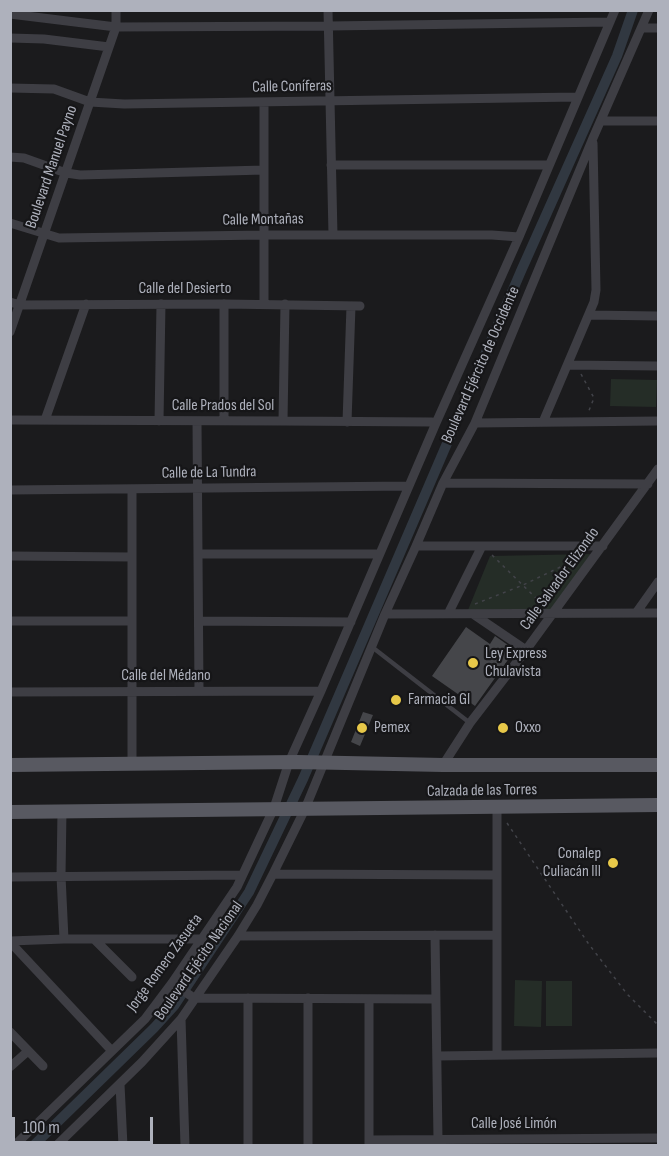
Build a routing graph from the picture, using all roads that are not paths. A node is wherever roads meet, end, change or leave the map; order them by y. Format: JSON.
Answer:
{"nodes":[{"id":1,"x":116,"y":10,"type":"edge"},
{"id":2,"x":328,"y":10,"type":"edge"},
{"id":3,"x":615,"y":10,"type":"edge"},
{"id":4,"x":649,"y":10,"type":"edge"},
{"id":5,"x":10,"y":14,"type":"edge"},
{"id":6,"x":610,"y":22,"type":"junction"},
{"id":7,"x":329,"y":26,"type":"junction"},
{"id":8,"x":116,"y":27,"type":"junction"},
{"id":9,"x":642,"y":28,"type":"junction"},
{"id":10,"x":658,"y":28,"type":"edge"},
{"id":11,"x":10,"y":38,"type":"edge"},
{"id":12,"x":109,"y":47,"type":"junction"},
{"id":13,"x":10,"y":88,"type":"edge"},
{"id":14,"x":577,"y":97,"type":"junction"},
{"id":15,"x":330,"y":101,"type":"junction"},
{"id":16,"x":90,"y":102,"type":"junction"},
{"id":17,"x":264,"y":102,"type":"junction"},
{"id":18,"x":602,"y":121,"type":"junction"},
{"id":19,"x":658,"y":121,"type":"edge"},
{"id":20,"x":593,"y":138,"type":"junction"},
{"id":21,"x":10,"y":157,"type":"edge"},
{"id":22,"x":331,"y":165,"type":"junction"},
{"id":23,"x":549,"y":165,"type":"junction"},
{"id":24,"x":264,"y":170,"type":"junction"},
{"id":25,"x":66,"y":173,"type":"junction"},
{"id":26,"x":10,"y":223,"type":"edge"},
{"id":27,"x":44,"y":234,"type":"junction"},
{"id":28,"x":264,"y":235,"type":"junction"},
{"id":29,"x":333,"y":235,"type":"junction"},
{"id":30,"x":519,"y":237,"type":"junction"},
{"id":31,"x":15,"y":303,"type":"edge"},
{"id":32,"x":86,"y":304,"type":"junction"},
{"id":33,"x":161,"y":304,"type":"junction"},
{"id":34,"x":224,"y":304,"type":"junction"},
{"id":35,"x":264,"y":304,"type":"junction"},
{"id":36,"x":285,"y":304,"type":"junction"},
{"id":37,"x":589,"y":315,"type":"junction"},
{"id":38,"x":658,"y":316,"type":"edge"},
{"id":39,"x":10,"y":332,"type":"edge"},
{"id":40,"x":573,"y":365,"type":"junction"},
{"id":41,"x":658,"y":366,"type":"edge"},
{"id":42,"x":10,"y":420,"type":"edge"},
{"id":43,"x":45,"y":420,"type":"junction"},
{"id":44,"x":159,"y":421,"type":"junction"},
{"id":45,"x":197,"y":421,"type":"junction"},
{"id":46,"x":224,"y":421,"type":"junction"},
{"id":47,"x":283,"y":421,"type":"junction"},
{"id":48,"x":658,"y":421,"type":"edge"},
{"id":49,"x":347,"y":422,"type":"junction"},
{"id":50,"x":543,"y":422,"type":"junction"},
{"id":51,"x":436,"y":423,"type":"junction"},
{"id":52,"x":475,"y":423,"type":"junction"},
{"id":53,"x":658,"y":469,"type":"edge"},
{"id":54,"x":443,"y":483,"type":"junction"},
{"id":55,"x":648,"y":484,"type":"junction"},
{"id":56,"x":408,"y":486,"type":"junction"},
{"id":57,"x":198,"y":488,"type":"junction"},
{"id":58,"x":132,"y":489,"type":"junction"},
{"id":59,"x":10,"y":490,"type":"edge"},
{"id":60,"x":416,"y":546,"type":"junction"},
{"id":61,"x":482,"y":546,"type":"junction"},
{"id":62,"x":603,"y":546,"type":"junction"},
{"id":63,"x":198,"y":554,"type":"junction"},
{"id":64,"x":379,"y":554,"type":"junction"},
{"id":65,"x":10,"y":556,"type":"edge"},
{"id":66,"x":132,"y":557,"type":"junction"},
{"id":67,"x":658,"y":582,"type":"edge"},
{"id":68,"x":472,"y":610,"type":"junction"},
{"id":69,"x":636,"y":613,"type":"junction"},
{"id":70,"x":658,"y":613,"type":"edge"},
{"id":71,"x":385,"y":614,"type":"junction"},
{"id":72,"x":448,"y":614,"type":"junction"},
{"id":73,"x":553,"y":614,"type":"junction"},
{"id":74,"x":10,"y":621,"type":"edge"},
{"id":75,"x":132,"y":621,"type":"junction"},
{"id":76,"x":199,"y":621,"type":"junction"},
{"id":77,"x":351,"y":622,"type":"junction"},
{"id":78,"x":372,"y":647,"type":"junction"},
{"id":79,"x":526,"y":650,"type":"junction"},
{"id":80,"x":132,"y":691,"type":"junction"},
{"id":81,"x":199,"y":691,"type":"junction"},
{"id":82,"x":321,"y":691,"type":"junction"},
{"id":83,"x":10,"y":692,"type":"edge"},
{"id":84,"x":470,"y":723,"type":"junction"},
{"id":85,"x":293,"y":762,"type":"junction"},
{"id":86,"x":318,"y":763,"type":"junction"},
{"id":87,"x":10,"y":765,"type":"edge"},
{"id":88,"x":132,"y":765,"type":"junction"},
{"id":89,"x":443,"y":765,"type":"junction"},
{"id":90,"x":658,"y":765,"type":"edge"},
{"id":91,"x":658,"y":805,"type":"edge"},
{"id":92,"x":497,"y":807,"type":"junction"},
{"id":93,"x":288,"y":808,"type":"junction"},
{"id":94,"x":62,"y":811,"type":"junction"},
{"id":95,"x":10,"y":812,"type":"edge"},
{"id":96,"x":273,"y":874,"type":"junction"},
{"id":97,"x":242,"y":875,"type":"junction"},
{"id":98,"x":497,"y":875,"type":"junction"},
{"id":99,"x":62,"y":876,"type":"junction"},
{"id":100,"x":10,"y":877,"type":"edge"},
{"id":101,"x":497,"y":935,"type":"junction"},
{"id":102,"x":238,"y":936,"type":"junction"},
{"id":103,"x":435,"y":936,"type":"junction"},
{"id":104,"x":64,"y":939,"type":"junction"},
{"id":105,"x":94,"y":939,"type":"junction"},
{"id":106,"x":202,"y":939,"type":"junction"},
{"id":107,"x":10,"y":942,"type":"edge"},
{"id":108,"x":132,"y":978,"type":"dead end"},
{"id":109,"x":175,"y":985,"type":"junction"},
{"id":110,"x":193,"y":997,"type":"junction"},
{"id":111,"x":248,"y":998,"type":"junction"},
{"id":112,"x":308,"y":998,"type":"junction"},
{"id":113,"x":369,"y":999,"type":"junction"},
{"id":114,"x":436,"y":999,"type":"junction"},
{"id":115,"x":181,"y":1018,"type":"junction"},
{"id":116,"x":10,"y":1032,"type":"edge"},
{"id":117,"x":28,"y":1051,"type":"junction"},
{"id":118,"x":112,"y":1051,"type":"junction"},
{"id":119,"x":658,"y":1053,"type":"edge"},
{"id":120,"x":497,"y":1055,"type":"junction"},
{"id":121,"x":436,"y":1056,"type":"junction"},
{"id":122,"x":10,"y":1066,"type":"edge"},
{"id":123,"x":43,"y":1066,"type":"dead end"},
{"id":124,"x":120,"y":1084,"type":"junction"},
{"id":125,"x":658,"y":1138,"type":"edge"},
{"id":126,"x":438,"y":1140,"type":"junction"},
{"id":127,"x":507,"y":1142,"type":"edge"},
{"id":128,"x":369,"y":1143,"type":"edge"},
{"id":129,"x":60,"y":1144,"type":"edge"},
{"id":130,"x":14,"y":1146,"type":"edge"},
{"id":131,"x":123,"y":1146,"type":"edge"},
{"id":132,"x":185,"y":1146,"type":"edge"},
{"id":133,"x":248,"y":1146,"type":"edge"},
{"id":134,"x":308,"y":1146,"type":"edge"}],
"edges":[{"from":1,"to":8,"type":"street","name":"Boulevard Manuel Payno"},
{"from":2,"to":7,"type":"street"},
{"from":3,"to":6,"type":"street","name":"Boulevard Ejército de Occidente"},
{"from":4,"to":9,"type":"street","name":"Boulevard Ejército de Occidente"},
{"from":5,"to":8,"type":"street"},
{"from":6,"to":7,"type":"street"},
{"from":6,"to":14,"type":"street","name":"Boulevard Ejército de Occidente"},
{"from":7,"to":8,"type":"street"},
{"from":7,"to":15,"type":"street"},
{"from":8,"to":12,"type":"street","name":"Boulevard Manuel Payno"},
{"from":9,"to":10,"type":"street"},
{"from":9,"to":18,"type":"street","name":"Boulevard Ejército de Occidente"},
{"from":11,"to":12,"type":"street"},
{"from":12,"to":16,"type":"street","name":"Boulevard Manuel Payno"},
{"from":13,"to":16,"type":"street","name":"Calle Coníferas"},
{"from":14,"to":15,"type":"street","name":"Calle Coníferas"},
{"from":14,"to":23,"type":"street","name":"Boulevard Ejército de Occidente"},
{"from":15,"to":17,"type":"street","name":"Calle Coníferas"},
{"from":15,"to":22,"type":"street"},
{"from":16,"to":17,"type":"street","name":"Calle Coníferas"},
{"from":16,"to":25,"type":"street","name":"Boulevard Manuel Payno"},
{"from":17,"to":24,"type":"street"},
{"from":18,"to":19,"type":"street"},
{"from":18,"to":20,"type":"street","name":"Boulevard Ejército de Occidente"},
{"from":20,"to":37,"type":"street"},
{"from":20,"to":52,"type":"street","name":"Boulevard Ejército de Occidente"},
{"from":21,"to":25,"type":"street"},
{"from":22,"to":23,"type":"street"},
{"from":22,"to":29,"type":"street"},
{"from":23,"to":30,"type":"street","name":"Boulevard Ejército de Occidente"},
{"from":24,"to":25,"type":"street"},
{"from":24,"to":28,"type":"street"},
{"from":25,"to":27,"type":"street","name":"Boulevard Manuel Payno"},
{"from":26,"to":27,"type":"street","name":"Calle Montañas"},
{"from":27,"to":28,"type":"street","name":"Calle Montañas"},
{"from":27,"to":31,"type":"street","name":"Boulevard Manuel Payno"},
{"from":28,"to":29,"type":"street","name":"Calle Montañas"},
{"from":28,"to":35,"type":"street"},
{"from":29,"to":30,"type":"street","name":"Calle Montañas"},
{"from":30,"to":51,"type":"street","name":"Boulevard Ejército de Occidente"},
{"from":31,"to":32,"type":"street","name":"Calle del Desierto"},
{"from":31,"to":39,"type":"street","name":"Boulevard Manuel Payno"},
{"from":32,"to":33,"type":"street","name":"Calle del Desierto"},
{"from":32,"to":43,"type":"street"},
{"from":33,"to":34,"type":"street","name":"Calle del Desierto"},
{"from":33,"to":44,"type":"street"},
{"from":34,"to":35,"type":"street","name":"Calle del Desierto"},
{"from":34,"to":46,"type":"street"},
{"from":35,"to":36,"type":"street","name":"Calle del Desierto"},
{"from":36,"to":47,"type":"street"},
{"from":36,"to":49,"type":"street","name":"Calle del Desierto"},
{"from":37,"to":38,"type":"street"},
{"from":37,"to":40,"type":"street"},
{"from":40,"to":41,"type":"street"},
{"from":40,"to":50,"type":"street"},
{"from":42,"to":43,"type":"street","name":"Calle Prados del Sol"},
{"from":43,"to":44,"type":"street","name":"Calle Prados del Sol"},
{"from":44,"to":45,"type":"street","name":"Calle Prados del Sol"},
{"from":45,"to":46,"type":"street","name":"Calle Prados del Sol"},
{"from":45,"to":57,"type":"street"},
{"from":46,"to":47,"type":"street","name":"Calle Prados del Sol"},
{"from":47,"to":49,"type":"street","name":"Calle Prados del Sol"},
{"from":48,"to":50,"type":"street"},
{"from":49,"to":51,"type":"street","name":"Calle Prados del Sol"},
{"from":50,"to":52,"type":"street"},
{"from":51,"to":56,"type":"street","name":"Boulevard Ejército de Occidente"},
{"from":52,"to":54,"type":"street","name":"Boulevard Ejército de Occidente"},
{"from":53,"to":55,"type":"street","name":"Calle Salvador Elizondo"},
{"from":54,"to":55,"type":"street"},
{"from":54,"to":60,"type":"street","name":"Boulevard Ejército de Occidente"},
{"from":55,"to":62,"type":"street","name":"Calle Salvador Elizondo"},
{"from":56,"to":57,"type":"street","name":"Calle de La Tundra"},
{"from":56,"to":64,"type":"street","name":"Boulevard Ejército de Occidente"},
{"from":57,"to":58,"type":"street","name":"Calle de La Tundra"},
{"from":57,"to":63,"type":"street"},
{"from":58,"to":59,"type":"street","name":"Calle de La Tundra"},
{"from":58,"to":66,"type":"street"},
{"from":60,"to":61,"type":"street"},
{"from":60,"to":71,"type":"street","name":"Boulevard Ejército de Occidente"},
{"from":61,"to":62,"type":"street"},
{"from":61,"to":72,"type":"street"},
{"from":62,"to":73,"type":"street","name":"Calle Salvador Elizondo"},
{"from":63,"to":64,"type":"street"},
{"from":63,"to":76,"type":"street"},
{"from":64,"to":77,"type":"street","name":"Boulevard Ejército de Occidente"},
{"from":65,"to":66,"type":"street"},
{"from":66,"to":75,"type":"street"},
{"from":67,"to":69,"type":"street"},
{"from":68,"to":72,"type":"street"},
{"from":68,"to":73,"type":"street"},
{"from":68,"to":79,"type":"street"},
{"from":69,"to":70,"type":"street"},
{"from":69,"to":73,"type":"street"},
{"from":71,"to":72,"type":"street"},
{"from":71,"to":78,"type":"street","name":"Boulevard Ejército de Occidente"},
{"from":73,"to":79,"type":"street","name":"Calle Salvador Elizondo"},
{"from":74,"to":75,"type":"street"},
{"from":75,"to":80,"type":"street"},
{"from":76,"to":77,"type":"street"},
{"from":76,"to":81,"type":"street"},
{"from":77,"to":82,"type":"street","name":"Boulevard Ejército de Occidente"},
{"from":78,"to":84,"type":"lane"},
{"from":78,"to":86,"type":"street","name":"Boulevard Ejército de Occidente"},
{"from":79,"to":84,"type":"street","name":"Calle Salvador Elizondo"},
{"from":80,"to":81,"type":"street","name":"Calle del Médano"},
{"from":80,"to":83,"type":"street","name":"Calle del Médano"},
{"from":80,"to":88,"type":"street"},
{"from":81,"to":82,"type":"street","name":"Calle del Médano"},
{"from":82,"to":85,"type":"street","name":"Boulevard Ejército de Occidente"},
{"from":84,"to":89,"type":"street","name":"Calle Salvador Elizondo"},
{"from":85,"to":86,"type":"main road","name":"Calzada de las Torres"},
{"from":85,"to":88,"type":"main road"},
{"from":85,"to":93,"type":"street","name":"Jorge Romero Zasueta"},
{"from":86,"to":89,"type":"main road","name":"Calzada de las Torres"},
{"from":86,"to":93,"type":"street","name":"Boulevard Ejécito Nacional"},
{"from":87,"to":88,"type":"main road"},
{"from":89,"to":90,"type":"main road","name":"Calzada de las Torres"},
{"from":91,"to":92,"type":"main road","name":"Calzada de las Torres"},
{"from":92,"to":93,"type":"main road","name":"Calzada de las Torres"},
{"from":92,"to":98,"type":"street"},
{"from":93,"to":94,"type":"main road","name":"Calzada de las Torres"},
{"from":93,"to":96,"type":"street","name":"Boulevard Ejécito Nacional"},
{"from":93,"to":97,"type":"street","name":"Jorge Romero Zasueta"},
{"from":94,"to":95,"type":"main road","name":"Calzada de las Torres"},
{"from":94,"to":99,"type":"street"},
{"from":96,"to":98,"type":"street"},
{"from":96,"to":102,"type":"street","name":"Boulevard Ejécito Nacional"},
{"from":97,"to":99,"type":"street"},
{"from":97,"to":106,"type":"street","name":"Jorge Romero Zasueta"},
{"from":98,"to":101,"type":"street"},
{"from":99,"to":100,"type":"street"},
{"from":99,"to":104,"type":"street"},
{"from":101,"to":103,"type":"street"},
{"from":101,"to":120,"type":"street"},
{"from":102,"to":103,"type":"street"},
{"from":102,"to":110,"type":"street","name":"Boulevard Ejécito Nacional"},
{"from":103,"to":114,"type":"street"},
{"from":104,"to":105,"type":"street"},
{"from":104,"to":107,"type":"street"},
{"from":105,"to":106,"type":"street"},
{"from":105,"to":108,"type":"street"},
{"from":106,"to":109,"type":"street","name":"Jorge Romero Zasueta"},
{"from":107,"to":118,"type":"street"},
{"from":109,"to":110,"type":"street"},
{"from":109,"to":118,"type":"street","name":"Jorge Romero Zasueta"},
{"from":110,"to":111,"type":"street"},
{"from":110,"to":115,"type":"street","name":"Boulevard Ejécito Nacional"},
{"from":111,"to":112,"type":"street"},
{"from":111,"to":133,"type":"street"},
{"from":112,"to":113,"type":"street"},
{"from":112,"to":134,"type":"street"},
{"from":113,"to":114,"type":"street"},
{"from":113,"to":128,"type":"street"},
{"from":114,"to":121,"type":"street"},
{"from":115,"to":124,"type":"street","name":"Boulevard Ejécito Nacional"},
{"from":115,"to":132,"type":"street"},
{"from":116,"to":117,"type":"street"},
{"from":117,"to":122,"type":"street"},
{"from":117,"to":123,"type":"street"},
{"from":118,"to":130,"type":"street","name":"Jorge Romero Zasueta"},
{"from":119,"to":120,"type":"street"},
{"from":120,"to":121,"type":"street"},
{"from":121,"to":126,"type":"street"},
{"from":124,"to":129,"type":"street","name":"Boulevard Ejécito Nacional"},
{"from":124,"to":131,"type":"street"},
{"from":125,"to":127,"type":"street","name":"Calle José Limón"},
{"from":126,"to":127,"type":"street","name":"Calle José Limón"},
{"from":126,"to":128,"type":"street","name":"Calle José Limón"}]}
